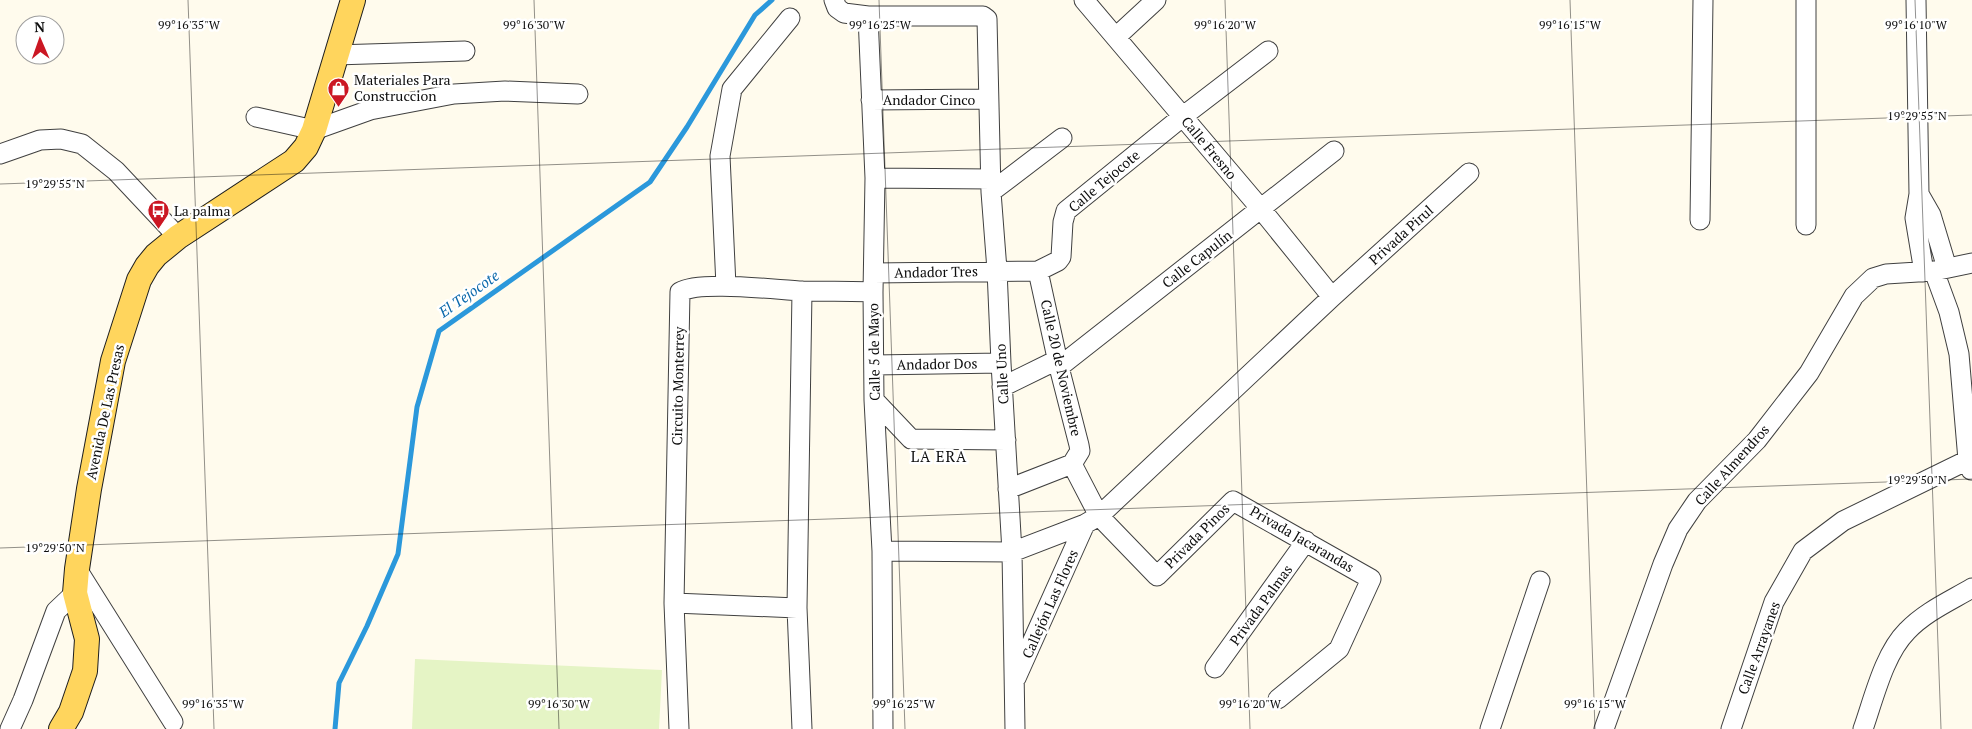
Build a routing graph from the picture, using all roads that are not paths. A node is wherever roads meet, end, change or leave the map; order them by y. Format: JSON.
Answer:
{"nodes":[{"id":1,"x":353,"y":0,"type":"edge"},
{"id":2,"x":834,"y":0,"type":"edge"},
{"id":3,"x":1084,"y":0,"type":"edge"},
{"id":4,"x":1156,"y":0,"type":"edge"},
{"id":5,"x":1703,"y":0,"type":"edge"},
{"id":6,"x":1806,"y":0,"type":"edge"},
{"id":7,"x":1916,"y":0,"type":"edge"},
{"id":8,"x":868,"y":16,"type":"junction"},
{"id":9,"x":790,"y":18,"type":"dead end"},
{"id":10,"x":1116,"y":37,"type":"junction"},
{"id":11,"x":465,"y":51,"type":"dead end"},
{"id":12,"x":1268,"y":51,"type":"dead end"},
{"id":13,"x":335,"y":55,"type":"junction"},
{"id":14,"x":578,"y":94,"type":"dead end"},
{"id":15,"x":988,"y":99,"type":"junction"},
{"id":16,"x":871,"y":100,"type":"junction"},
{"id":17,"x":256,"y":117,"type":"dead end"},
{"id":18,"x":1182,"y":117,"type":"junction"},
{"id":19,"x":314,"y":130,"type":"junction"},
{"id":20,"x":1062,"y":138,"type":"dead end"},
{"id":21,"x":1334,"y":151,"type":"dead end"},
{"id":22,"x":0,"y":154,"type":"edge"},
{"id":23,"x":1469,"y":173,"type":"dead end"},
{"id":24,"x":875,"y":178,"type":"junction"},
{"id":25,"x":991,"y":186,"type":"junction"},
{"id":26,"x":1260,"y":209,"type":"junction"},
{"id":27,"x":1700,"y":220,"type":"dead end"},
{"id":28,"x":1806,"y":225,"type":"dead end"},
{"id":29,"x":178,"y":237,"type":"junction"},
{"id":30,"x":1972,"y":264,"type":"edge"},
{"id":31,"x":997,"y":270,"type":"junction"},
{"id":32,"x":1038,"y":271,"type":"junction"},
{"id":33,"x":1935,"y":271,"type":"junction"},
{"id":34,"x":874,"y":273,"type":"junction"},
{"id":35,"x":726,"y":286,"type":"junction"},
{"id":36,"x":802,"y":291,"type":"junction"},
{"id":37,"x":873,"y":292,"type":"junction"},
{"id":38,"x":1332,"y":297,"type":"junction"},
{"id":39,"x":1000,"y":363,"type":"junction"},
{"id":40,"x":1058,"y":364,"type":"junction"},
{"id":41,"x":874,"y":366,"type":"junction"},
{"id":42,"x":1002,"y":387,"type":"junction"},
{"id":43,"x":874,"y":400,"type":"junction"},
{"id":44,"x":1006,"y":440,"type":"junction"},
{"id":45,"x":1072,"y":464,"type":"junction"},
{"id":46,"x":1970,"y":467,"type":"edge"},
{"id":47,"x":1008,"y":489,"type":"junction"},
{"id":48,"x":1233,"y":501,"type":"joint"},
{"id":49,"x":1092,"y":520,"type":"junction"},
{"id":50,"x":1306,"y":541,"type":"junction"},
{"id":51,"x":882,"y":551,"type":"junction"},
{"id":52,"x":1012,"y":552,"type":"junction"},
{"id":53,"x":77,"y":569,"type":"junction"},
{"id":54,"x":1540,"y":581,"type":"dead end"},
{"id":55,"x":1972,"y":588,"type":"edge"},
{"id":56,"x":75,"y":593,"type":"junction"},
{"id":57,"x":674,"y":603,"type":"junction"},
{"id":58,"x":797,"y":608,"type":"junction"},
{"id":59,"x":1215,"y":668,"type":"dead end"},
{"id":60,"x":1014,"y":683,"type":"junction"},
{"id":61,"x":1278,"y":699,"type":"dead end"},
{"id":62,"x":173,"y":722,"type":"dead end"},
{"id":63,"x":10,"y":729,"type":"edge"},
{"id":64,"x":61,"y":729,"type":"edge"},
{"id":65,"x":680,"y":729,"type":"edge"},
{"id":66,"x":802,"y":729,"type":"edge"},
{"id":67,"x":883,"y":729,"type":"edge"},
{"id":68,"x":1015,"y":729,"type":"edge"},
{"id":69,"x":1490,"y":729,"type":"edge"},
{"id":70,"x":1604,"y":729,"type":"edge"},
{"id":71,"x":1731,"y":729,"type":"edge"},
{"id":72,"x":1863,"y":729,"type":"edge"}],
"edges":[{"from":1,"to":13,"type":"main road","name":"Avenida De Las Presas"},
{"from":2,"to":8,"type":"street"},
{"from":3,"to":10,"type":"street","name":"Calle Fresno"},
{"from":4,"to":10,"type":"street"},
{"from":5,"to":27,"type":"street"},
{"from":6,"to":28,"type":"street"},
{"from":7,"to":33,"type":"street"},
{"from":8,"to":15,"type":"street","name":"Calle Uno"},
{"from":8,"to":16,"type":"street","name":"Calle 5 de Mayo"},
{"from":9,"to":35,"type":"street"},
{"from":10,"to":18,"type":"street","name":"Calle Fresno"},
{"from":11,"to":13,"type":"street"},
{"from":12,"to":18,"type":"street"},
{"from":13,"to":19,"type":"main road","name":"Avenida De Las Presas"},
{"from":14,"to":19,"type":"street"},
{"from":15,"to":16,"type":"street","name":"Andador Cinco"},
{"from":15,"to":25,"type":"street","name":"Calle Uno"},
{"from":16,"to":24,"type":"street","name":"Calle 5 de Mayo"},
{"from":17,"to":19,"type":"street"},
{"from":18,"to":26,"type":"street","name":"Calle Fresno"},
{"from":18,"to":32,"type":"street","name":"Calle Tejocote"},
{"from":19,"to":29,"type":"main road","name":"Avenida De Las Presas"},
{"from":20,"to":25,"type":"street"},
{"from":21,"to":26,"type":"street","name":"Calle Capulín"},
{"from":22,"to":29,"type":"street"},
{"from":23,"to":38,"type":"street","name":"Privada Pirul"},
{"from":24,"to":25,"type":"street"},
{"from":24,"to":34,"type":"street","name":"Calle 5 de Mayo"},
{"from":25,"to":31,"type":"street","name":"Calle Uno"},
{"from":26,"to":38,"type":"street","name":"Calle Fresno"},
{"from":26,"to":40,"type":"street","name":"Calle Capulín"},
{"from":29,"to":53,"type":"main road","name":"Avenida De Las Presas"},
{"from":30,"to":33,"type":"street","name":"Calle Almendros"},
{"from":31,"to":32,"type":"street"},
{"from":31,"to":34,"type":"street","name":"Andador Tres"},
{"from":31,"to":39,"type":"street","name":"Calle Uno"},
{"from":32,"to":40,"type":"street","name":"Calle 20 de Noviembre"},
{"from":33,"to":46,"type":"street"},
{"from":33,"to":70,"type":"street","name":"Calle Almendros"},
{"from":34,"to":37,"type":"street","name":"Calle 5 de Mayo"},
{"from":35,"to":36,"type":"street","name":"Circuito Monterrey"},
{"from":35,"to":57,"type":"street","name":"Circuito Monterrey"},
{"from":36,"to":37,"type":"street","name":"Circuito Monterrey"},
{"from":36,"to":58,"type":"street"},
{"from":37,"to":41,"type":"street","name":"Calle 5 de Mayo"},
{"from":38,"to":49,"type":"street"},
{"from":39,"to":41,"type":"street","name":"Andador Dos"},
{"from":39,"to":42,"type":"street","name":"Calle Uno"},
{"from":40,"to":42,"type":"street","name":"Calle Capulín"},
{"from":40,"to":45,"type":"street","name":"Calle 20 de Noviembre"},
{"from":41,"to":43,"type":"street","name":"Calle 5 de Mayo"},
{"from":42,"to":44,"type":"street","name":"Calle Uno"},
{"from":43,"to":44,"type":"street"},
{"from":43,"to":51,"type":"street","name":"Calle 5 de Mayo"},
{"from":44,"to":47,"type":"street","name":"Calle Uno"},
{"from":45,"to":47,"type":"street"},
{"from":45,"to":49,"type":"street"},
{"from":46,"to":71,"type":"street","name":"Calle Arrayanes"},
{"from":47,"to":52,"type":"street","name":"Calle Uno"},
{"from":48,"to":49,"type":"street","name":"Privada Pinos"},
{"from":48,"to":50,"type":"street","name":"Privada Jacarandas"},
{"from":49,"to":52,"type":"street"},
{"from":49,"to":60,"type":"street","name":"Callejón Las Flores"},
{"from":50,"to":59,"type":"street","name":"Privada Palmas"},
{"from":50,"to":61,"type":"street","name":"Privada Jacarandas"},
{"from":51,"to":52,"type":"street"},
{"from":51,"to":67,"type":"street","name":"Calle 5 de Mayo"},
{"from":52,"to":60,"type":"street","name":"Calle Uno"},
{"from":53,"to":56,"type":"main road","name":"Avenida De Las Presas"},
{"from":53,"to":62,"type":"street"},
{"from":54,"to":69,"type":"street"},
{"from":55,"to":72,"type":"street"},
{"from":56,"to":63,"type":"street"},
{"from":56,"to":64,"type":"main road","name":"Avenida De Las Presas"},
{"from":57,"to":58,"type":"street"},
{"from":57,"to":65,"type":"street","name":"Circuito Monterrey"},
{"from":58,"to":66,"type":"street"},
{"from":60,"to":68,"type":"street","name":"Calle Uno"}]}
